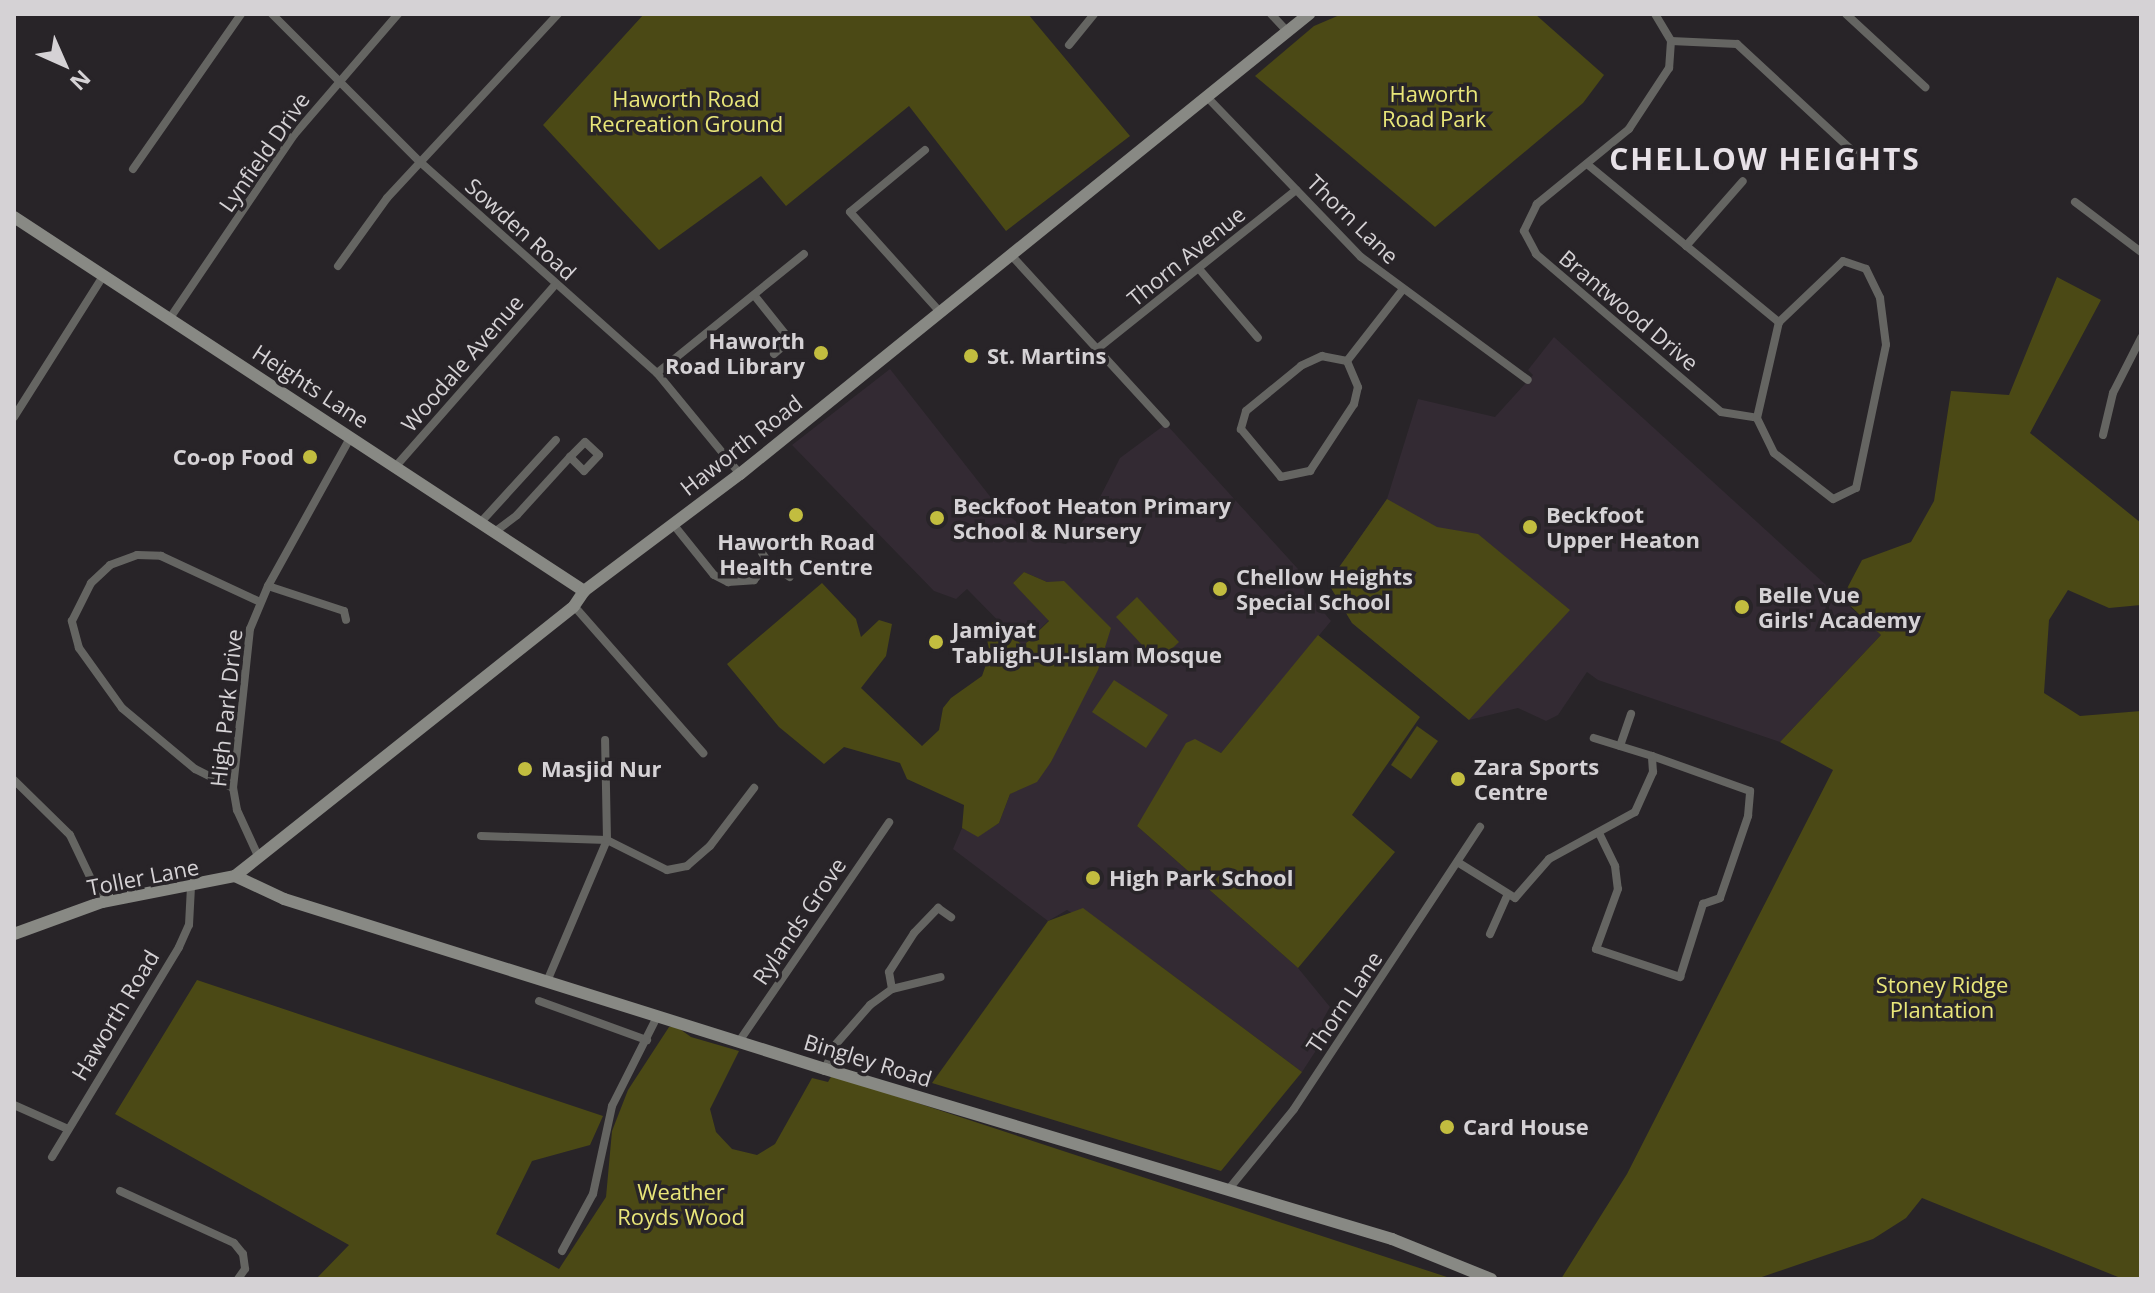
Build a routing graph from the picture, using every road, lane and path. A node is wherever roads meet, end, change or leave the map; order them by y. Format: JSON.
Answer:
{"nodes":[{"id":1,"x":241,"y":14,"type":"edge"},
{"id":2,"x":272,"y":14,"type":"edge"},
{"id":3,"x":398,"y":14,"type":"edge"},
{"id":4,"x":1094,"y":14,"type":"edge"},
{"id":5,"x":1271,"y":14,"type":"edge"},
{"id":6,"x":1309,"y":14,"type":"edge"},
{"id":7,"x":1655,"y":14,"type":"edge"},
{"id":8,"x":1846,"y":14,"type":"edge"},
{"id":9,"x":552,"y":16,"type":"edge"},
{"id":10,"x":1288,"y":32,"type":"junction"},
{"id":11,"x":1671,"y":41,"type":"junction"},
{"id":12,"x":1069,"y":45,"type":"dead end"},
{"id":13,"x":335,"y":82,"type":"junction"},
{"id":14,"x":1925,"y":87,"type":"dead end"},
{"id":15,"x":1206,"y":96,"type":"junction"},
{"id":16,"x":925,"y":150,"type":"dead end"},
{"id":17,"x":1859,"y":157,"type":"dead end"},
{"id":18,"x":419,"y":161,"type":"junction"},
{"id":19,"x":1587,"y":164,"type":"junction"},
{"id":20,"x":133,"y":169,"type":"dead end"},
{"id":21,"x":1743,"y":181,"type":"dead end"},
{"id":22,"x":1296,"y":190,"type":"junction"},
{"id":23,"x":2075,"y":202,"type":"dead end"},
{"id":24,"x":14,"y":217,"type":"edge"},
{"id":25,"x":1686,"y":246,"type":"junction"},
{"id":26,"x":2141,"y":252,"type":"edge"},
{"id":27,"x":804,"y":254,"type":"dead end"},
{"id":28,"x":1011,"y":255,"type":"junction"},
{"id":29,"x":338,"y":266,"type":"dead end"},
{"id":30,"x":1200,"y":270,"type":"junction"},
{"id":31,"x":103,"y":276,"type":"junction"},
{"id":32,"x":555,"y":285,"type":"junction"},
{"id":33,"x":1403,"y":289,"type":"junction"},
{"id":34,"x":754,"y":295,"type":"junction"},
{"id":35,"x":939,"y":311,"type":"junction"},
{"id":36,"x":170,"y":318,"type":"junction"},
{"id":37,"x":1779,"y":322,"type":"junction"},
{"id":38,"x":1258,"y":338,"type":"dead end"},
{"id":39,"x":2141,"y":338,"type":"edge"},
{"id":40,"x":1097,"y":349,"type":"junction"},
{"id":41,"x":774,"y":354,"type":"dead end"},
{"id":42,"x":1347,"y":361,"type":"junction"},
{"id":43,"x":657,"y":373,"type":"junction"},
{"id":44,"x":1528,"y":380,"type":"dead end"},
{"id":45,"x":14,"y":417,"type":"edge"},
{"id":46,"x":1757,"y":418,"type":"junction"},
{"id":47,"x":1166,"y":424,"type":"dead end"},
{"id":48,"x":2103,"y":435,"type":"dead end"},
{"id":49,"x":351,"y":436,"type":"junction"},
{"id":50,"x":556,"y":440,"type":"dead end"},
{"id":51,"x":570,"y":457,"type":"dead end"},
{"id":52,"x":396,"y":466,"type":"junction"},
{"id":53,"x":740,"y":474,"type":"junction"},
{"id":54,"x":481,"y":522,"type":"junction"},
{"id":55,"x":673,"y":524,"type":"junction"},
{"id":56,"x":496,"y":531,"type":"junction"},
{"id":57,"x":762,"y":553,"type":"dead end"},
{"id":58,"x":769,"y":563,"type":"junction"},
{"id":59,"x":790,"y":577,"type":"dead end"},
{"id":60,"x":268,"y":586,"type":"junction"},
{"id":61,"x":584,"y":591,"type":"junction"},
{"id":62,"x":260,"y":602,"type":"junction"},
{"id":63,"x":574,"y":606,"type":"junction"},
{"id":64,"x":346,"y":620,"type":"dead end"},
{"id":65,"x":1631,"y":714,"type":"dead end"},
{"id":66,"x":1594,"y":738,"type":"dead end"},
{"id":67,"x":605,"y":740,"type":"dead end"},
{"id":68,"x":1620,"y":746,"type":"junction"},
{"id":69,"x":703,"y":753,"type":"dead end"},
{"id":70,"x":1652,"y":756,"type":"junction"},
{"id":71,"x":14,"y":780,"type":"edge"},
{"id":72,"x":233,"y":788,"type":"junction"},
{"id":73,"x":754,"y":788,"type":"dead end"},
{"id":74,"x":889,"y":822,"type":"dead end"},
{"id":75,"x":1480,"y":827,"type":"dead end"},
{"id":76,"x":1599,"y":833,"type":"junction"},
{"id":77,"x":481,"y":836,"type":"dead end"},
{"id":78,"x":607,"y":840,"type":"junction"},
{"id":79,"x":259,"y":858,"type":"junction"},
{"id":80,"x":1459,"y":863,"type":"junction"},
{"id":81,"x":235,"y":876,"type":"junction"},
{"id":82,"x":191,"y":887,"type":"junction"},
{"id":83,"x":1507,"y":896,"type":"junction"},
{"id":84,"x":102,"y":902,"type":"junction"},
{"id":85,"x":951,"y":917,"type":"dead end"},
{"id":86,"x":14,"y":934,"type":"edge"},
{"id":87,"x":1490,"y":934,"type":"dead end"},
{"id":88,"x":941,"y":977,"type":"dead end"},
{"id":89,"x":548,"y":979,"type":"junction"},
{"id":90,"x":892,"y":989,"type":"junction"},
{"id":91,"x":539,"y":1001,"type":"dead end"},
{"id":92,"x":658,"y":1014,"type":"junction"},
{"id":93,"x":647,"y":1040,"type":"junction"},
{"id":94,"x":740,"y":1040,"type":"junction"},
{"id":95,"x":825,"y":1069,"type":"junction"},
{"id":96,"x":14,"y":1105,"type":"edge"},
{"id":97,"x":68,"y":1129,"type":"junction"},
{"id":98,"x":52,"y":1157,"type":"dead end"},
{"id":99,"x":1228,"y":1190,"type":"junction"},
{"id":100,"x":120,"y":1191,"type":"dead end"},
{"id":101,"x":562,"y":1251,"type":"dead end"},
{"id":102,"x":238,"y":1279,"type":"edge"},
{"id":103,"x":1491,"y":1279,"type":"edge"}],
"edges":[{"from":1,"to":20,"type":"street"},
{"from":2,"to":13,"type":"street","name":"Sowden Road"},
{"from":3,"to":13,"type":"street","name":"Lynfield Drive"},
{"from":4,"to":12,"type":"street"},
{"from":5,"to":10,"type":"street"},
{"from":6,"to":10,"type":"main road","name":"Haworth Road"},
{"from":7,"to":11,"type":"street"},
{"from":8,"to":14,"type":"street"},
{"from":9,"to":18,"type":"street"},
{"from":10,"to":15,"type":"main road","name":"Haworth Road"},
{"from":11,"to":17,"type":"street"},
{"from":11,"to":19,"type":"street","name":"Brantwood Drive"},
{"from":13,"to":18,"type":"street","name":"Sowden Road"},
{"from":13,"to":36,"type":"street","name":"Lynfield Drive"},
{"from":15,"to":22,"type":"street","name":"Thorn Lane"},
{"from":15,"to":28,"type":"main road","name":"Haworth Road"},
{"from":16,"to":35,"type":"street"},
{"from":18,"to":29,"type":"street"},
{"from":18,"to":32,"type":"street","name":"Sowden Road"},
{"from":19,"to":25,"type":"street"},
{"from":19,"to":46,"type":"street","name":"Brantwood Drive"},
{"from":21,"to":25,"type":"street"},
{"from":22,"to":30,"type":"street","name":"Thorn Avenue"},
{"from":22,"to":33,"type":"street","name":"Thorn Lane"},
{"from":23,"to":26,"type":"street"},
{"from":24,"to":31,"type":"main road","name":"Heights Lane"},
{"from":25,"to":37,"type":"street"},
{"from":27,"to":34,"type":"street"},
{"from":28,"to":35,"type":"main road","name":"Haworth Road"},
{"from":28,"to":40,"type":"street"},
{"from":30,"to":38,"type":"street"},
{"from":30,"to":40,"type":"street","name":"Thorn Avenue"},
{"from":31,"to":36,"type":"main road","name":"Heights Lane"},
{"from":31,"to":45,"type":"street"},
{"from":32,"to":43,"type":"street","name":"Sowden Road"},
{"from":32,"to":52,"type":"street","name":"Woodale Avenue"},
{"from":33,"to":42,"type":"street"},
{"from":33,"to":44,"type":"street","name":"Thorn Lane"},
{"from":34,"to":41,"type":"street"},
{"from":34,"to":43,"type":"street"},
{"from":35,"to":53,"type":"main road","name":"Haworth Road"},
{"from":36,"to":49,"type":"main road","name":"Heights Lane"},
{"from":37,"to":46,"type":"street"},
{"from":37,"to":46,"type":"street"},
{"from":39,"to":48,"type":"street"},
{"from":40,"to":47,"type":"street"},
{"from":42,"to":42,"type":"street"},
{"from":43,"to":53,"type":"street","name":"Sowden Road"},
{"from":49,"to":52,"type":"main road","name":"Heights Lane"},
{"from":49,"to":60,"type":"street","name":"High Park Drive"},
{"from":50,"to":54,"type":"street"},
{"from":51,"to":56,"type":"street"},
{"from":52,"to":54,"type":"main road","name":"Heights Lane"},
{"from":53,"to":55,"type":"main road","name":"Haworth Road"},
{"from":54,"to":56,"type":"main road","name":"Heights Lane"},
{"from":55,"to":58,"type":"street"},
{"from":55,"to":61,"type":"main road","name":"Haworth Road"},
{"from":56,"to":61,"type":"main road","name":"Heights Lane"},
{"from":57,"to":58,"type":"street"},
{"from":58,"to":59,"type":"street"},
{"from":60,"to":62,"type":"street","name":"High Park Drive"},
{"from":60,"to":64,"type":"street"},
{"from":61,"to":63,"type":"main road","name":"Haworth Road"},
{"from":62,"to":72,"type":"street","name":"High Park Drive"},
{"from":62,"to":72,"type":"street"},
{"from":63,"to":69,"type":"street"},
{"from":63,"to":79,"type":"main road","name":"Haworth Road"},
{"from":65,"to":68,"type":"street"},
{"from":66,"to":68,"type":"street"},
{"from":67,"to":78,"type":"street"},
{"from":68,"to":70,"type":"street"},
{"from":70,"to":76,"type":"street"},
{"from":70,"to":76,"type":"street"},
{"from":71,"to":84,"type":"street"},
{"from":72,"to":79,"type":"street","name":"High Park Drive"},
{"from":73,"to":78,"type":"street"},
{"from":74,"to":94,"type":"street","name":"Rylands Grove"},
{"from":75,"to":80,"type":"street","name":"Thorn Lane"},
{"from":76,"to":83,"type":"street"},
{"from":77,"to":78,"type":"street"},
{"from":78,"to":89,"type":"street"},
{"from":79,"to":81,"type":"main road","name":"Haworth Road"},
{"from":80,"to":83,"type":"street"},
{"from":80,"to":99,"type":"street","name":"Thorn Lane"},
{"from":81,"to":82,"type":"main road","name":"Toller Lane"},
{"from":81,"to":89,"type":"main road","name":"Bingley Road"},
{"from":82,"to":84,"type":"main road","name":"Toller Lane"},
{"from":82,"to":97,"type":"street","name":"Haworth Road"},
{"from":83,"to":87,"type":"street"},
{"from":84,"to":86,"type":"main road","name":"Toller Lane"},
{"from":85,"to":90,"type":"street"},
{"from":88,"to":90,"type":"street"},
{"from":89,"to":92,"type":"main road","name":"Bingley Road"},
{"from":90,"to":95,"type":"street"},
{"from":91,"to":93,"type":"street"},
{"from":92,"to":93,"type":"street"},
{"from":92,"to":94,"type":"main road","name":"Bingley Road"},
{"from":93,"to":101,"type":"street"},
{"from":94,"to":95,"type":"main road","name":"Bingley Road"},
{"from":95,"to":99,"type":"main road","name":"Bingley Road"},
{"from":96,"to":97,"type":"street"},
{"from":97,"to":98,"type":"street","name":"Haworth Road"},
{"from":99,"to":103,"type":"main road","name":"Bingley Road"},
{"from":100,"to":102,"type":"street"}]}
